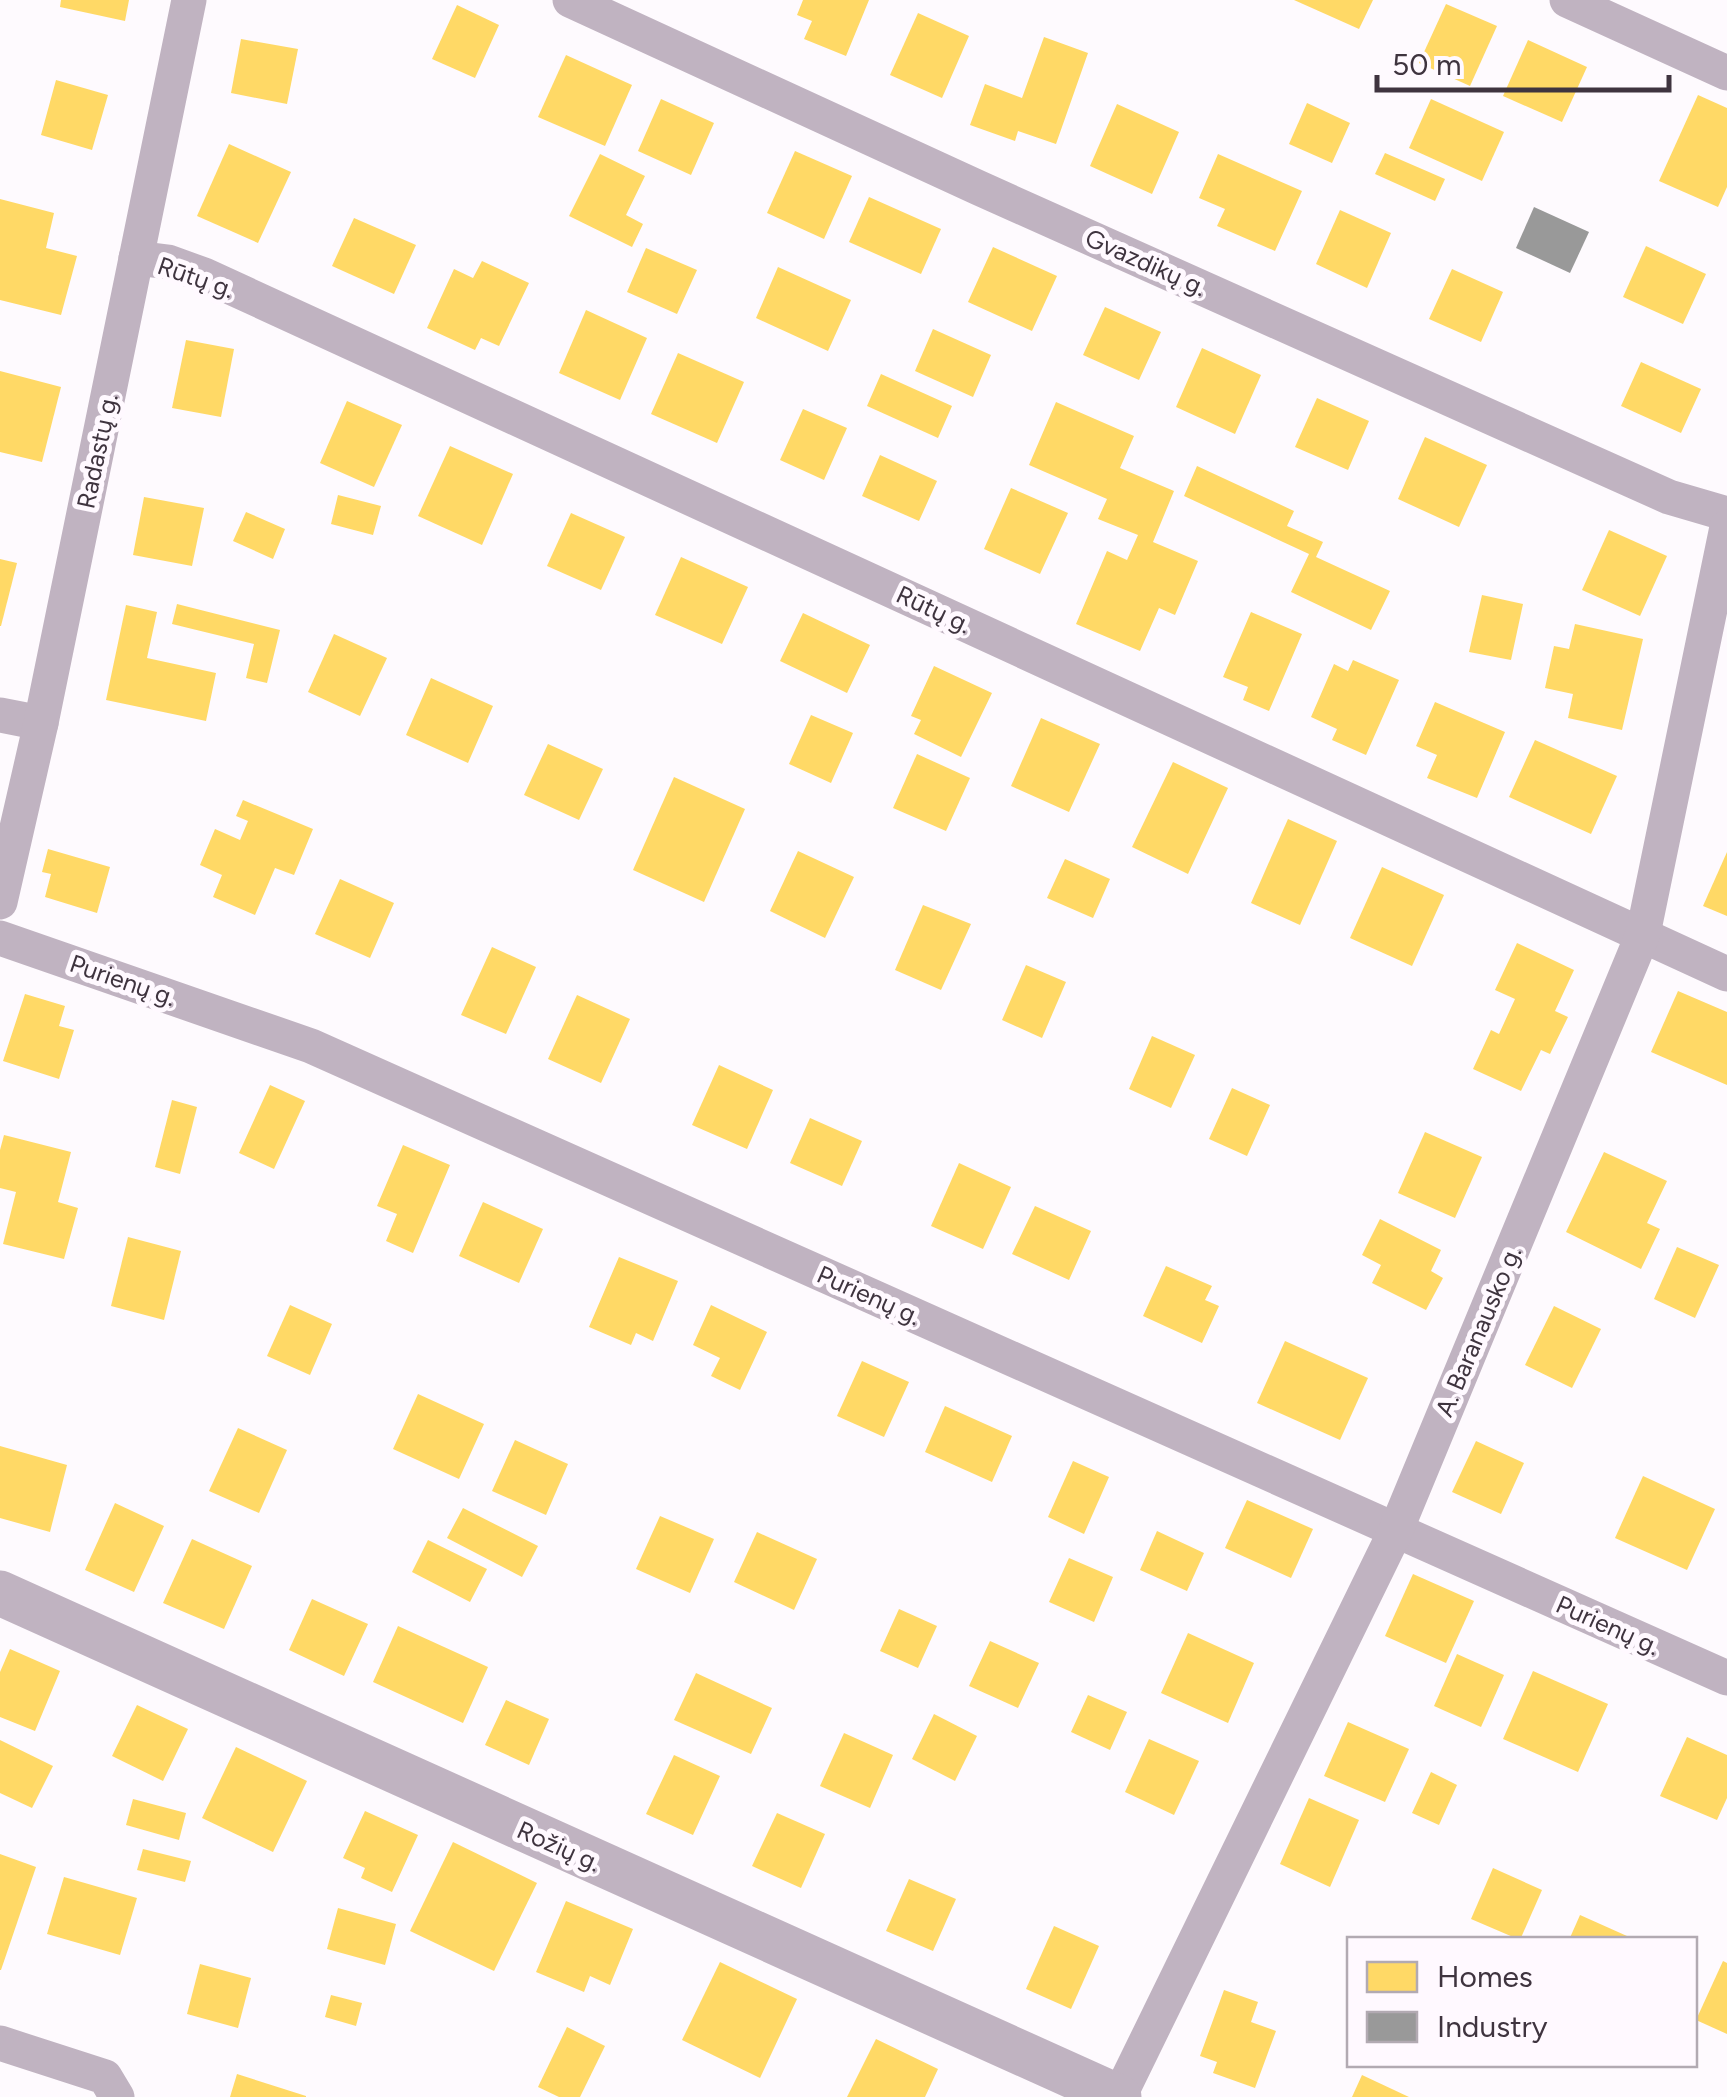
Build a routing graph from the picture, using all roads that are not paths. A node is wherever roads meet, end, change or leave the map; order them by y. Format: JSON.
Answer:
{"nodes":[{"id":1,"x":189,"y":0,"type":"edge"},
{"id":2,"x":570,"y":0,"type":"edge"},
{"id":3,"x":1567,"y":0,"type":"edge"},
{"id":4,"x":1727,"y":73,"type":"edge"},
{"id":5,"x":136,"y":258,"type":"junction"},
{"id":6,"x":1727,"y":514,"type":"edge"},
{"id":7,"x":1727,"y":527,"type":"edge"},
{"id":8,"x":0,"y":715,"type":"edge"},
{"id":9,"x":41,"y":723,"type":"junction"},
{"id":10,"x":0,"y":902,"type":"edge"},
{"id":11,"x":1643,"y":934,"type":"junction"},
{"id":12,"x":0,"y":938,"type":"edge"},
{"id":13,"x":1727,"y":974,"type":"edge"},
{"id":14,"x":1396,"y":1530,"type":"junction"},
{"id":15,"x":0,"y":1593,"type":"edge"},
{"id":16,"x":1727,"y":1678,"type":"edge"},
{"id":17,"x":0,"y":2043,"type":"edge"},
{"id":18,"x":117,"y":2097,"type":"edge"},
{"id":19,"x":1119,"y":2097,"type":"edge"}],
"edges":[{"from":1,"to":5,"type":"street","name":"Radastų g."},
{"from":2,"to":6,"type":"street","name":"Gvazdikų g."},
{"from":3,"to":4,"type":"street"},
{"from":5,"to":9,"type":"street","name":"Radastų g."},
{"from":5,"to":11,"type":"street","name":"Rūtų g."},
{"from":7,"to":11,"type":"street","name":"A. Baranausko g."},
{"from":8,"to":9,"type":"street"},
{"from":9,"to":10,"type":"street","name":"Radastų g."},
{"from":11,"to":13,"type":"street","name":"Rūtų g."},
{"from":11,"to":14,"type":"street","name":"A. Baranausko g."},
{"from":12,"to":14,"type":"street","name":"Purienų g."},
{"from":14,"to":16,"type":"street","name":"Purienų g."},
{"from":14,"to":19,"type":"street","name":"A. Baranausko g."},
{"from":15,"to":19,"type":"street","name":"Rožių g."},
{"from":17,"to":18,"type":"street"}]}
